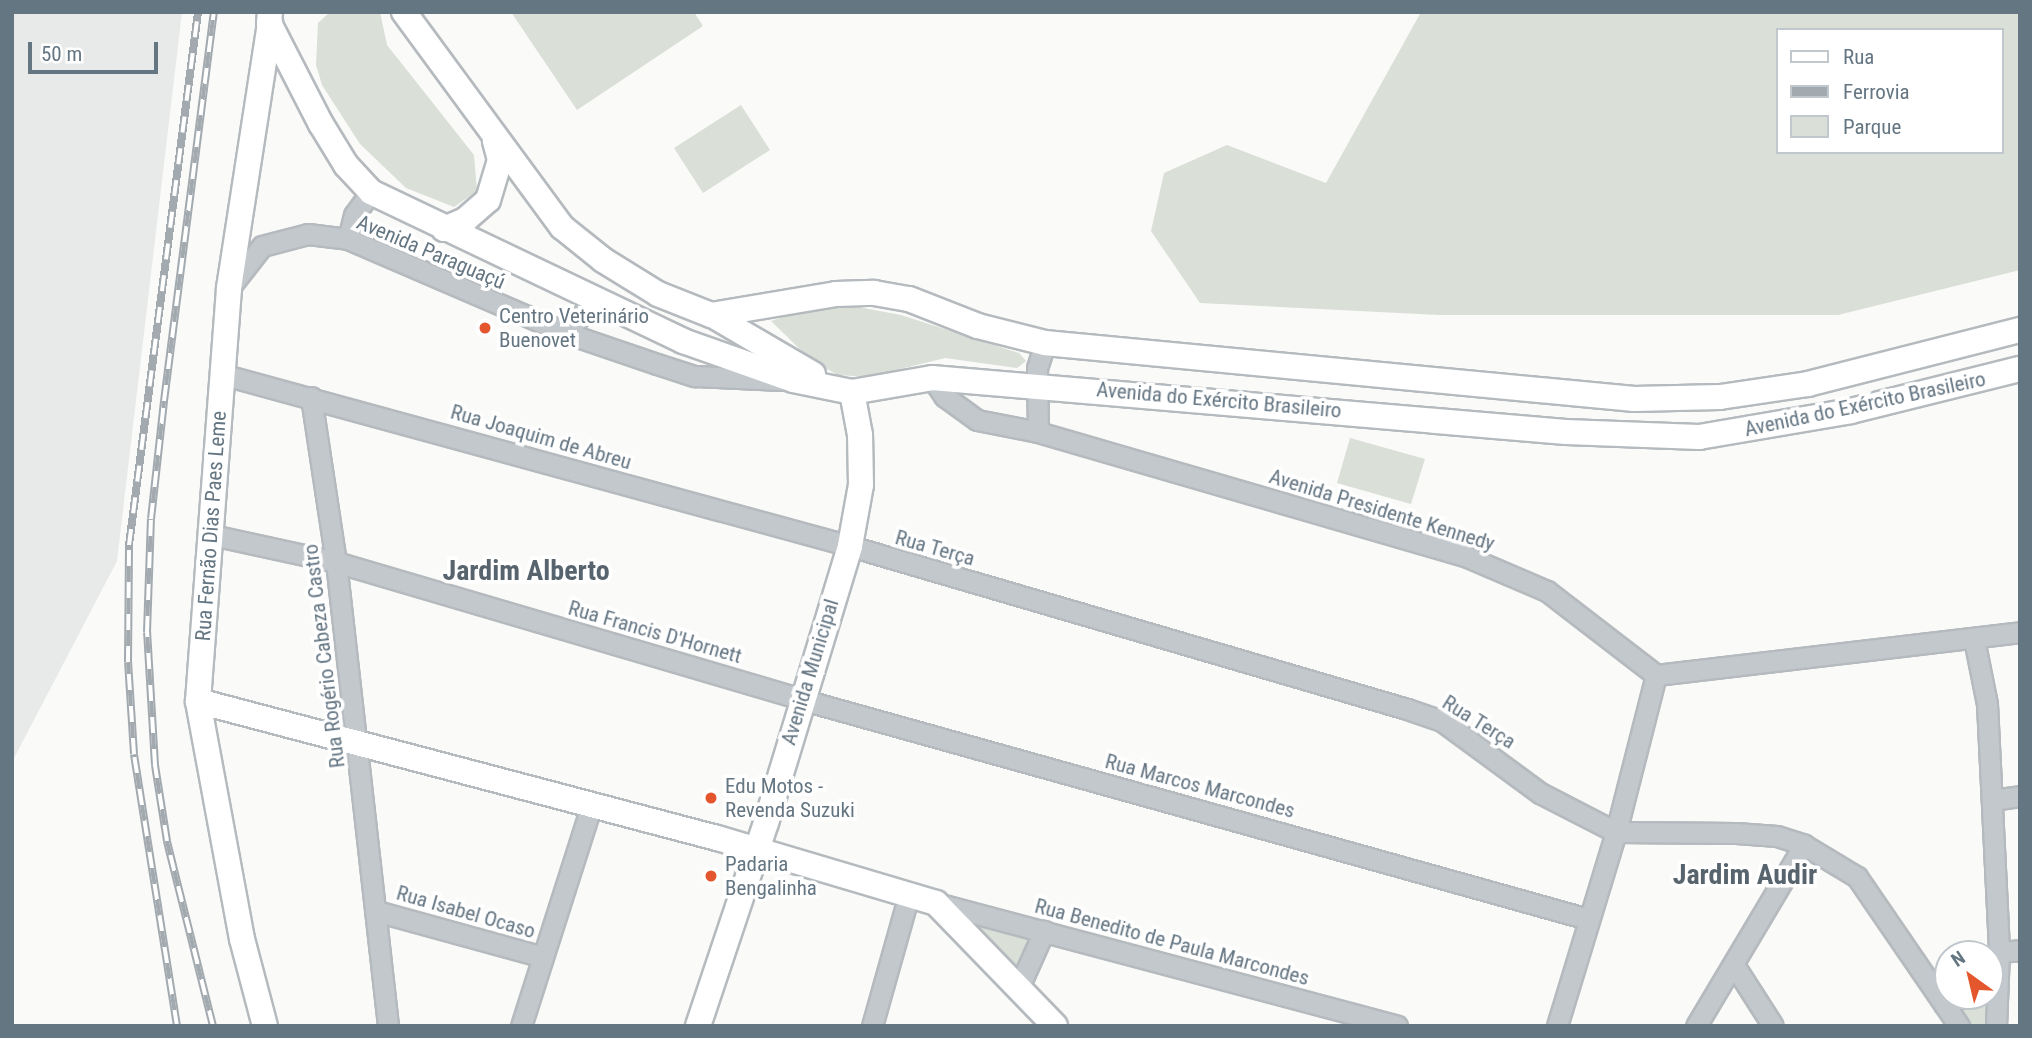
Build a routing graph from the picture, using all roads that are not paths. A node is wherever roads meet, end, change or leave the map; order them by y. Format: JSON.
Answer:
{"nodes":[{"id":1,"x":404,"y":12,"type":"edge"},
{"id":2,"x":273,"y":16,"type":"edge"},
{"id":3,"x":494,"y":137,"type":"junction"},
{"id":4,"x":371,"y":192,"type":"junction"},
{"id":5,"x":444,"y":229,"type":"junction"},
{"id":6,"x":348,"y":239,"type":"junction"},
{"id":7,"x":229,"y":288,"type":"junction"},
{"id":8,"x":594,"y":300,"type":"junction"},
{"id":9,"x":712,"y":315,"type":"junction"},
{"id":10,"x":2020,"y":330,"type":"edge"},
{"id":11,"x":566,"y":334,"type":"junction"},
{"id":12,"x":1045,"y":343,"type":"junction"},
{"id":13,"x":2018,"y":371,"type":"edge"},
{"id":14,"x":221,"y":374,"type":"junction"},
{"id":15,"x":932,"y":378,"type":"junction"},
{"id":16,"x":793,"y":380,"type":"junction"},
{"id":17,"x":1038,"y":384,"type":"junction"},
{"id":18,"x":852,"y":392,"type":"junction"},
{"id":19,"x":311,"y":397,"type":"junction"},
{"id":20,"x":1038,"y":432,"type":"junction"},
{"id":21,"x":212,"y":535,"type":"junction"},
{"id":22,"x":850,"y":547,"type":"junction"},
{"id":23,"x":336,"y":562,"type":"junction"},
{"id":24,"x":2020,"y":632,"type":"edge"},
{"id":25,"x":1974,"y":639,"type":"junction"},
{"id":26,"x":1656,"y":675,"type":"junction"},
{"id":27,"x":800,"y":699,"type":"junction"},
{"id":28,"x":198,"y":701,"type":"junction"},
{"id":29,"x":357,"y":740,"type":"junction"},
{"id":30,"x":2020,"y":796,"type":"edge"},
{"id":31,"x":1992,"y":800,"type":"junction"},
{"id":32,"x":592,"y":803,"type":"junction"},
{"id":33,"x":1616,"y":832,"type":"junction"},
{"id":34,"x":1804,"y":845,"type":"junction"},
{"id":35,"x":756,"y":851,"type":"junction"},
{"id":36,"x":909,"y":894,"type":"junction"},
{"id":37,"x":936,"y":903,"type":"junction"},
{"id":38,"x":376,"y":911,"type":"junction"},
{"id":39,"x":1588,"y":919,"type":"junction"},
{"id":40,"x":1044,"y":931,"type":"junction"},
{"id":41,"x":1999,"y":940,"type":"edge"},
{"id":42,"x":543,"y":957,"type":"junction"},
{"id":43,"x":1734,"y":965,"type":"junction"},
{"id":44,"x":1018,"y":989,"type":"junction"},
{"id":45,"x":1934,"y":989,"type":"edge"},
{"id":46,"x":1948,"y":1010,"type":"edge"},
{"id":47,"x":1043,"y":1021,"type":"edge"},
{"id":48,"x":265,"y":1026,"type":"edge"},
{"id":49,"x":388,"y":1026,"type":"edge"},
{"id":50,"x":521,"y":1026,"type":"edge"},
{"id":51,"x":698,"y":1026,"type":"edge"},
{"id":52,"x":872,"y":1026,"type":"edge"},
{"id":53,"x":1397,"y":1026,"type":"edge"},
{"id":54,"x":1556,"y":1026,"type":"edge"},
{"id":55,"x":1696,"y":1026,"type":"edge"},
{"id":56,"x":1773,"y":1026,"type":"edge"},
{"id":57,"x":1959,"y":1026,"type":"edge"}],
"edges":[{"from":1,"to":3,"type":"main road"},
{"from":2,"to":4,"type":"main road"},
{"from":2,"to":7,"type":"main road","name":"Rua Fernão Dias Paes Leme"},
{"from":3,"to":5,"type":"main road"},
{"from":3,"to":9,"type":"main road"},
{"from":4,"to":5,"type":"main road","name":"Avenida do Exército Brasileiro"},
{"from":4,"to":6,"type":"street"},
{"from":5,"to":8,"type":"main road","name":"Avenida do Exército Brasileiro"},
{"from":6,"to":7,"type":"street","name":"Avenida Paraguaçú"},
{"from":6,"to":11,"type":"street","name":"Avenida Paraguaçú"},
{"from":7,"to":14,"type":"main road","name":"Rua Fernão Dias Paes Leme"},
{"from":8,"to":11,"type":"street"},
{"from":8,"to":16,"type":"main road","name":"Avenida do Exército Brasileiro"},
{"from":9,"to":12,"type":"main road","name":"Avenida do Exército Brasileiro"},
{"from":9,"to":18,"type":"main road"},
{"from":10,"to":12,"type":"main road","name":"Avenida do Exército Brasileiro"},
{"from":11,"to":16,"type":"street","name":"Avenida Paraguaçú"},
{"from":12,"to":17,"type":"street"},
{"from":13,"to":17,"type":"main road","name":"Avenida do Exército Brasileiro"},
{"from":14,"to":19,"type":"street","name":"Rua Joaquim de Abreu"},
{"from":14,"to":21,"type":"main road","name":"Rua Fernão Dias Paes Leme"},
{"from":15,"to":17,"type":"main road","name":"Avenida do Exército Brasileiro"},
{"from":15,"to":18,"type":"main road","name":"Avenida do Exército Brasileiro"},
{"from":15,"to":20,"type":"street","name":"Avenida Presidente Kennedy"},
{"from":16,"to":18,"type":"main road","name":"Avenida do Exército Brasileiro"},
{"from":17,"to":20,"type":"street"},
{"from":18,"to":22,"type":"main road","name":"Avenida Municipal"},
{"from":19,"to":22,"type":"street","name":"Rua Joaquim de Abreu"},
{"from":19,"to":23,"type":"street","name":"Rua Rogério Cabeza Castro"},
{"from":20,"to":26,"type":"street","name":"Avenida Presidente Kennedy"},
{"from":21,"to":23,"type":"street","name":"Rua Francis D'Hornett"},
{"from":21,"to":28,"type":"main road","name":"Rua Fernão Dias Paes Leme"},
{"from":22,"to":27,"type":"main road","name":"Avenida Municipal"},
{"from":22,"to":33,"type":"street","name":"Rua Terça"},
{"from":23,"to":27,"type":"street","name":"Rua Francis D'Hornett"},
{"from":23,"to":29,"type":"street","name":"Rua Rogério Cabeza Castro"},
{"from":24,"to":25,"type":"street"},
{"from":25,"to":26,"type":"street"},
{"from":25,"to":31,"type":"street"},
{"from":26,"to":33,"type":"street"},
{"from":27,"to":35,"type":"main road","name":"Avenida Municipal"},
{"from":27,"to":39,"type":"street","name":"Rua Marcos Marcondes"},
{"from":28,"to":29,"type":"main road"},
{"from":28,"to":48,"type":"main road","name":"Rua Fernão Dias Paes Leme"},
{"from":29,"to":32,"type":"main road"},
{"from":29,"to":38,"type":"street","name":"Rua Rogério Cabeza Castro"},
{"from":30,"to":31,"type":"street"},
{"from":31,"to":41,"type":"street"},
{"from":32,"to":35,"type":"main road"},
{"from":32,"to":42,"type":"street"},
{"from":33,"to":34,"type":"street","name":"Rua Terça"},
{"from":33,"to":39,"type":"street"},
{"from":34,"to":43,"type":"street"},
{"from":34,"to":45,"type":"street","name":"Rua Terça"},
{"from":35,"to":36,"type":"main road"},
{"from":35,"to":51,"type":"main road","name":"Avenida Municipal"},
{"from":36,"to":37,"type":"main road"},
{"from":36,"to":52,"type":"street"},
{"from":37,"to":40,"type":"street","name":"Rua Benedito de Paula Marcondes"},
{"from":37,"to":44,"type":"main road"},
{"from":38,"to":42,"type":"street","name":"Rua Isabel Ocaso"},
{"from":38,"to":49,"type":"street","name":"Rua Rogério Cabeza Castro"},
{"from":39,"to":54,"type":"street"},
{"from":40,"to":44,"type":"street"},
{"from":40,"to":53,"type":"street","name":"Rua Benedito de Paula Marcondes"},
{"from":42,"to":50,"type":"street"},
{"from":43,"to":55,"type":"street"},
{"from":43,"to":56,"type":"street"},
{"from":44,"to":47,"type":"main road"},
{"from":46,"to":57,"type":"street","name":"Rua Terça"}]}
